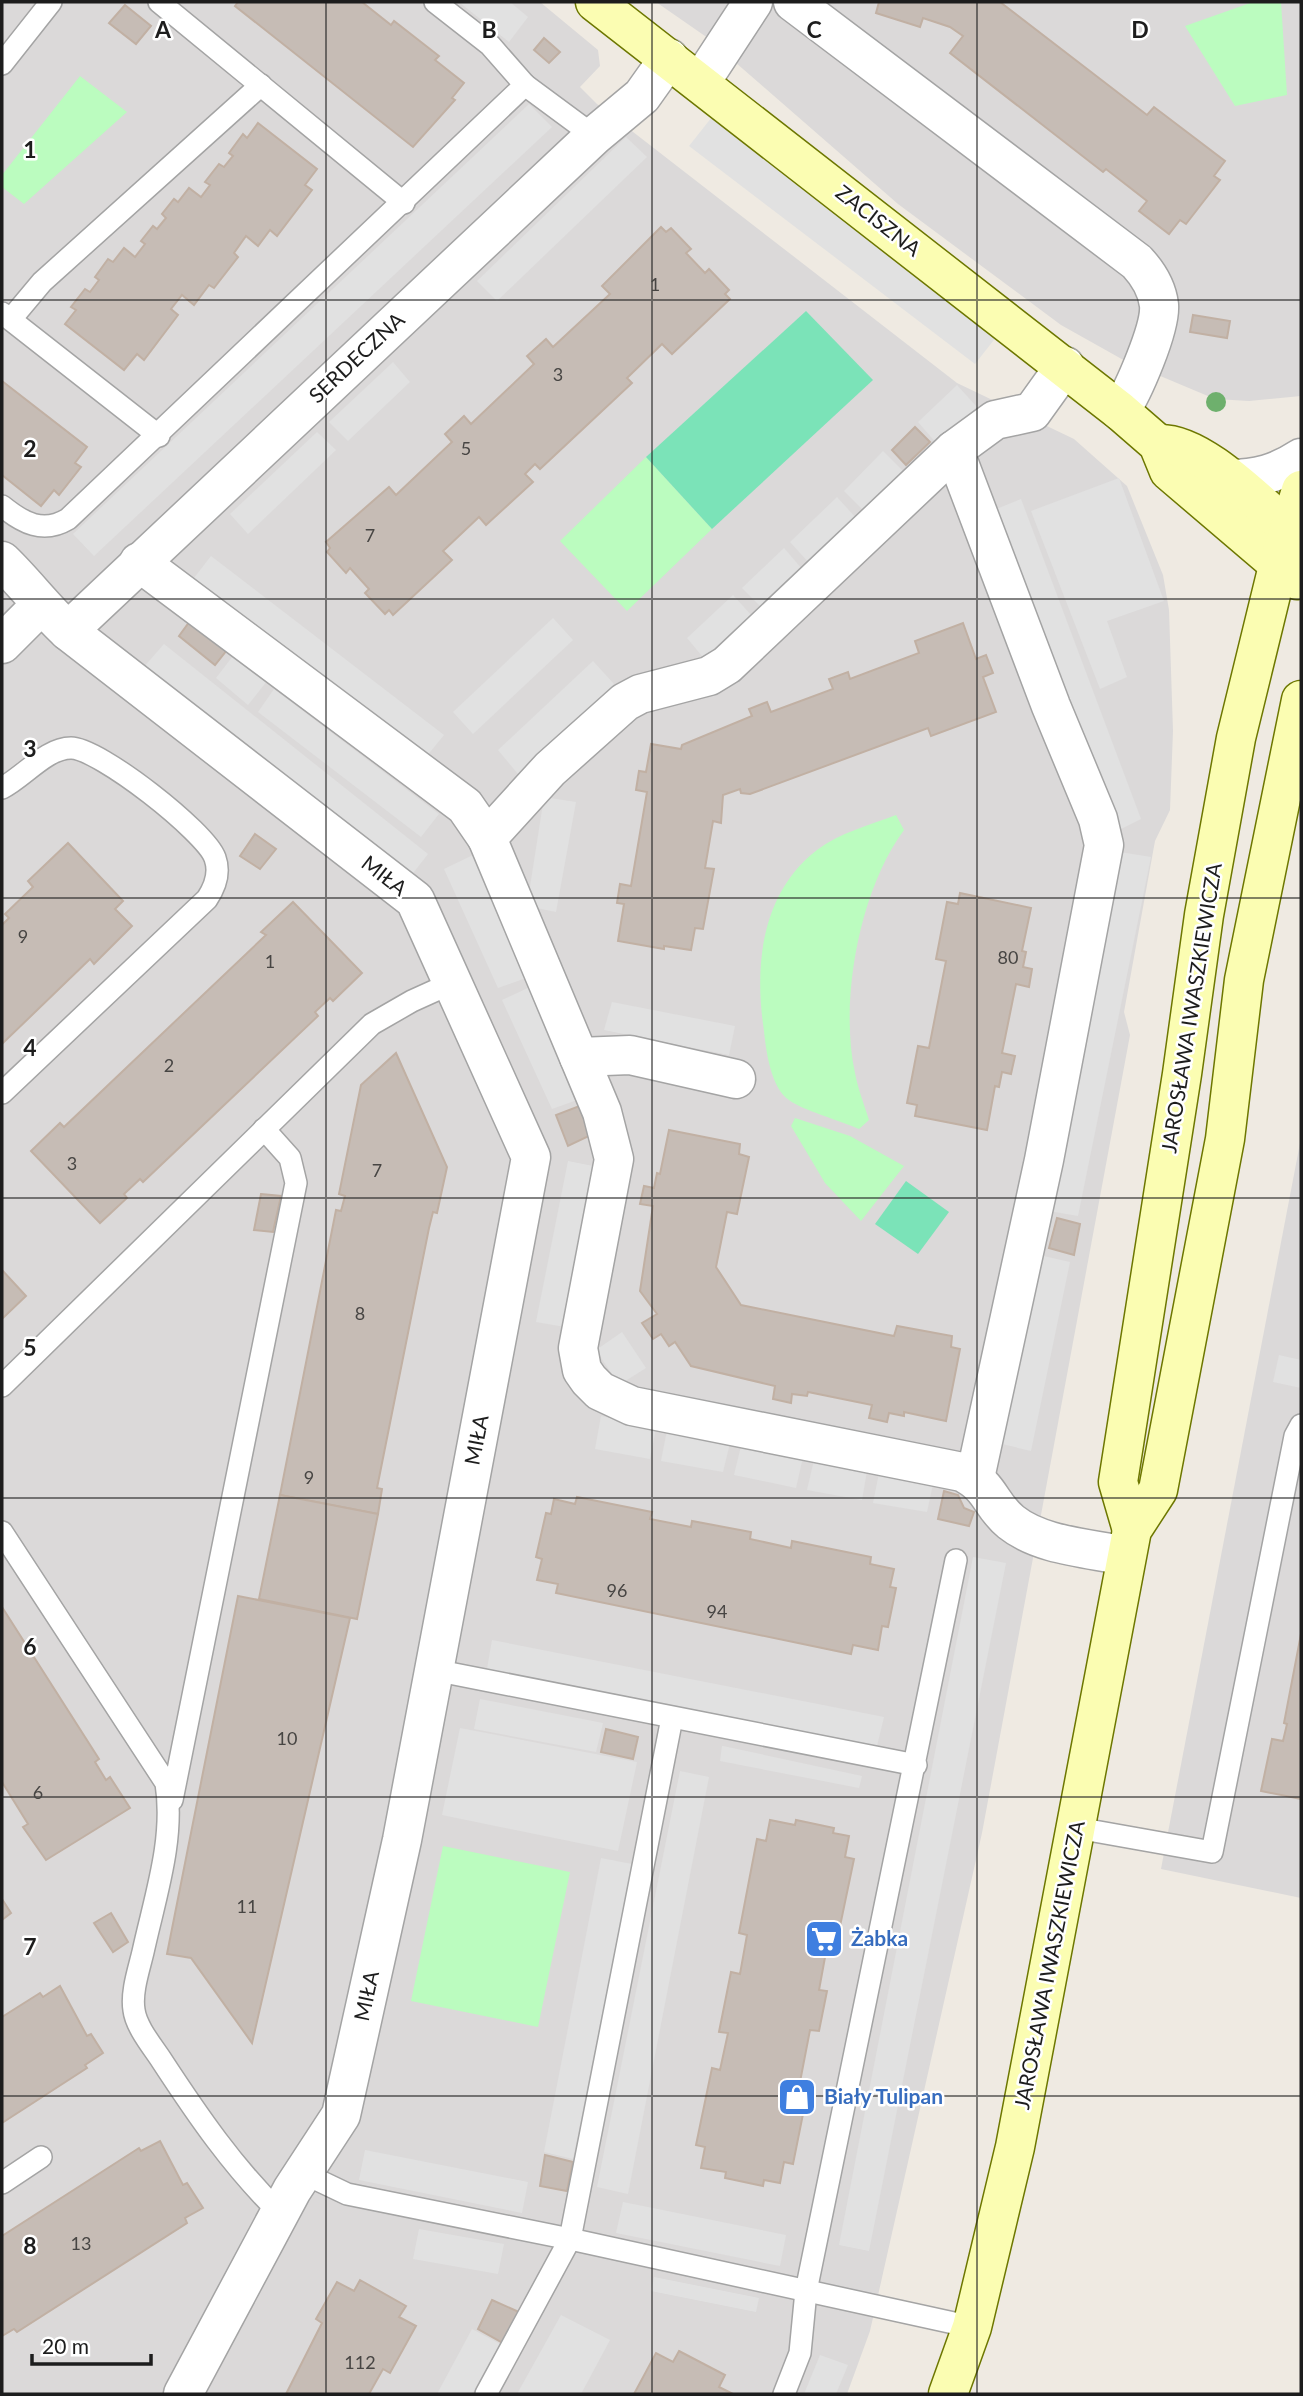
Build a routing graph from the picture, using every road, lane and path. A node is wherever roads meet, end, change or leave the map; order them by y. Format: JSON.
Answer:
{"nodes":[{"id":1,"x":51,"y":2,"type":"edge"},
{"id":2,"x":435,"y":2,"type":"edge"},
{"id":3,"x":752,"y":2,"type":"edge"},
{"id":4,"x":793,"y":2,"type":"edge"},
{"id":5,"x":173,"y":6,"type":"edge"},
{"id":6,"x":616,"y":8,"type":"edge"},
{"id":7,"x":669,"y":58,"type":"junction"},
{"id":8,"x":2,"y":64,"type":"edge"},
{"id":9,"x":700,"y":82,"type":"junction"},
{"id":10,"x":261,"y":85,"type":"junction"},
{"id":11,"x":525,"y":85,"type":"junction"},
{"id":12,"x":594,"y":136,"type":"junction"},
{"id":13,"x":404,"y":203,"type":"junction"},
{"id":14,"x":6,"y":316,"type":"edge"},
{"id":15,"x":1065,"y":366,"type":"junction"},
{"id":16,"x":1120,"y":411,"type":"junction"},
{"id":17,"x":159,"y":436,"type":"junction"},
{"id":18,"x":1158,"y":444,"type":"junction"},
{"id":19,"x":954,"y":450,"type":"junction"},
{"id":20,"x":1301,"y":458,"type":"edge"},
{"id":21,"x":1229,"y":479,"type":"junction"},
{"id":22,"x":1301,"y":490,"type":"edge"},
{"id":23,"x":2,"y":506,"type":"edge"},
{"id":24,"x":1293,"y":554,"type":"edge"},
{"id":25,"x":2,"y":561,"type":"edge"},
{"id":26,"x":139,"y":562,"type":"junction"},
{"id":27,"x":54,"y":618,"type":"junction"},
{"id":28,"x":2,"y":644,"type":"edge"},
{"id":29,"x":1300,"y":710,"type":"edge"},
{"id":30,"x":2,"y":788,"type":"edge"},
{"id":31,"x":488,"y":838,"type":"junction"},
{"id":32,"x":454,"y":982,"type":"junction"},
{"id":33,"x":579,"y":1057,"type":"junction"},
{"id":34,"x":736,"y":1079,"type":"dead end"},
{"id":35,"x":2,"y":1093,"type":"edge"},
{"id":36,"x":264,"y":1129,"type":"junction"},
{"id":37,"x":2,"y":1387,"type":"edge"},
{"id":38,"x":1301,"y":1425,"type":"edge"},
{"id":39,"x":975,"y":1478,"type":"junction"},
{"id":40,"x":2,"y":1532,"type":"edge"},
{"id":41,"x":1129,"y":1543,"type":"junction"},
{"id":42,"x":956,"y":1560,"type":"dead end"},
{"id":43,"x":434,"y":1670,"type":"junction"},
{"id":44,"x":673,"y":1718,"type":"junction"},
{"id":45,"x":916,"y":1765,"type":"junction"},
{"id":46,"x":170,"y":1808,"type":"junction"},
{"id":47,"x":1077,"y":1828,"type":"junction"},
{"id":48,"x":41,"y":2157,"type":"dead end"},
{"id":49,"x":303,"y":2173,"type":"junction"},
{"id":50,"x":2,"y":2183,"type":"edge"},
{"id":51,"x":280,"y":2213,"type":"junction"},
{"id":52,"x":570,"y":2239,"type":"junction"},
{"id":53,"x":806,"y":2291,"type":"junction"},
{"id":54,"x":972,"y":2327,"type":"junction"},
{"id":55,"x":183,"y":2394,"type":"edge"},
{"id":56,"x":486,"y":2394,"type":"edge"},
{"id":57,"x":784,"y":2394,"type":"edge"},
{"id":58,"x":948,"y":2394,"type":"edge"}],
"edges":[{"from":1,"to":8,"type":"lane"},
{"from":2,"to":11,"type":"lane"},
{"from":3,"to":9,"type":"street"},
{"from":4,"to":16,"type":"street"},
{"from":5,"to":10,"type":"lane"},
{"from":6,"to":7,"type":"street","name":"ZACISZNA"},
{"from":7,"to":9,"type":"street","name":"ZACISZNA"},
{"from":7,"to":12,"type":"street","name":"SERDECZNA"},
{"from":9,"to":15,"type":"street","name":"ZACISZNA"},
{"from":10,"to":13,"type":"lane"},
{"from":10,"to":14,"type":"lane"},
{"from":11,"to":12,"type":"lane"},
{"from":11,"to":13,"type":"lane"},
{"from":12,"to":26,"type":"street","name":"SERDECZNA"},
{"from":13,"to":17,"type":"lane"},
{"from":14,"to":17,"type":"lane"},
{"from":15,"to":16,"type":"street","name":"ZACISZNA"},
{"from":15,"to":19,"type":"street"},
{"from":16,"to":18,"type":"street","name":"ZACISZNA"},
{"from":17,"to":23,"type":"lane"},
{"from":18,"to":21,"type":"street","name":"ZACISZNA"},
{"from":18,"to":24,"type":"street","name":"ZACISZNA"},
{"from":19,"to":31,"type":"street"},
{"from":19,"to":39,"type":"street"},
{"from":20,"to":21,"type":"street"},
{"from":21,"to":24,"type":"street","name":"ZACISZNA"},
{"from":22,"to":24,"type":"street","name":"JAROSŁAWA IWASZKIEWICZA"},
{"from":24,"to":41,"type":"street","name":"JAROSŁAWA IWASZKIEWICZA"},
{"from":25,"to":27,"type":"street"},
{"from":26,"to":27,"type":"street","name":"SERDECZNA"},
{"from":26,"to":31,"type":"street"},
{"from":27,"to":28,"type":"street","name":"SERDECZNA"},
{"from":27,"to":32,"type":"street","name":"MIŁA"},
{"from":29,"to":41,"type":"street","name":"JAROSŁAWA IWASZKIEWICZA"},
{"from":30,"to":35,"type":"lane"},
{"from":31,"to":33,"type":"street"},
{"from":32,"to":36,"type":"lane"},
{"from":32,"to":43,"type":"street","name":"MIŁA"},
{"from":33,"to":34,"type":"street"},
{"from":33,"to":39,"type":"street"},
{"from":36,"to":37,"type":"lane"},
{"from":36,"to":46,"type":"lane"},
{"from":38,"to":47,"type":"lane"},
{"from":39,"to":41,"type":"street"},
{"from":40,"to":46,"type":"lane"},
{"from":41,"to":47,"type":"street","name":"JAROSŁAWA IWASZKIEWICZA"},
{"from":42,"to":45,"type":"lane"},
{"from":43,"to":44,"type":"lane"},
{"from":43,"to":49,"type":"street","name":"MIŁA"},
{"from":44,"to":45,"type":"lane"},
{"from":44,"to":52,"type":"lane"},
{"from":45,"to":53,"type":"lane"},
{"from":46,"to":51,"type":"lane"},
{"from":47,"to":54,"type":"street","name":"JAROSŁAWA IWASZKIEWICZA"},
{"from":48,"to":50,"type":"lane"},
{"from":49,"to":51,"type":"street","name":"MIŁA"},
{"from":49,"to":52,"type":"lane"},
{"from":51,"to":55,"type":"street","name":"MIŁA"},
{"from":52,"to":53,"type":"lane"},
{"from":52,"to":56,"type":"lane"},
{"from":53,"to":54,"type":"lane"},
{"from":53,"to":57,"type":"lane"},
{"from":54,"to":58,"type":"street","name":"JAROSŁAWA IWASZKIEWICZA"}]}
